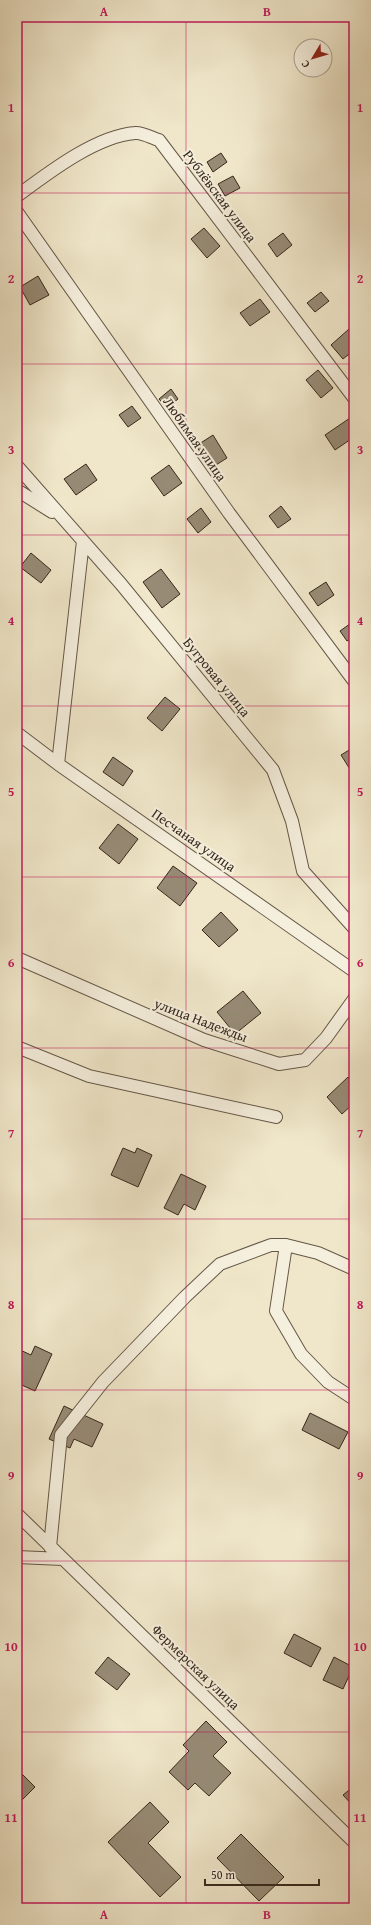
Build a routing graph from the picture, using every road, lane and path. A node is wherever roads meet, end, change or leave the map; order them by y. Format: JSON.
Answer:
{"nodes":[{"id":1,"x":17,"y":196,"type":"edge"},
{"id":2,"x":17,"y":212,"type":"edge"},
{"id":3,"x":354,"y":398,"type":"edge"},
{"id":4,"x":17,"y":466,"type":"edge"},
{"id":5,"x":17,"y":490,"type":"edge"},
{"id":6,"x":65,"y":520,"type":"junction"},
{"id":7,"x":83,"y":541,"type":"junction"},
{"id":8,"x":354,"y":681,"type":"edge"},
{"id":9,"x":17,"y":733,"type":"edge"},
{"id":10,"x":58,"y":764,"type":"junction"},
{"id":11,"x":354,"y":928,"type":"edge"},
{"id":12,"x":17,"y":958,"type":"edge"},
{"id":13,"x":354,"y":971,"type":"edge"},
{"id":14,"x":354,"y":999,"type":"edge"},
{"id":15,"x":17,"y":1047,"type":"edge"},
{"id":16,"x":276,"y":1117,"type":"dead end"},
{"id":17,"x":286,"y":1245,"type":"junction"},
{"id":18,"x":354,"y":1269,"type":"edge"},
{"id":19,"x":354,"y":1399,"type":"edge"},
{"id":20,"x":17,"y":1514,"type":"edge"},
{"id":21,"x":50,"y":1547,"type":"junction"},
{"id":22,"x":17,"y":1557,"type":"edge"},
{"id":23,"x":63,"y":1559,"type":"junction"},
{"id":24,"x":354,"y":1842,"type":"edge"}],
"edges":[{"from":1,"to":3,"type":"street","name":"Рублёвская улица"},
{"from":2,"to":8,"type":"street","name":"Любимая улица"},
{"from":4,"to":6,"type":"street","name":"Бугровая улица"},
{"from":5,"to":6,"type":"street"},
{"from":6,"to":7,"type":"street","name":"Бугровая улица"},
{"from":7,"to":10,"type":"street"},
{"from":7,"to":11,"type":"street","name":"Бугровая улица"},
{"from":9,"to":10,"type":"street","name":"Песчаная улица"},
{"from":10,"to":13,"type":"street","name":"Песчаная улица"},
{"from":12,"to":14,"type":"street","name":"улица Надежды"},
{"from":15,"to":16,"type":"street"},
{"from":17,"to":18,"type":"street"},
{"from":17,"to":19,"type":"street"},
{"from":17,"to":21,"type":"street"},
{"from":20,"to":21,"type":"street","name":"Фермерская улица"},
{"from":21,"to":23,"type":"street","name":"Фермерская улица"},
{"from":22,"to":23,"type":"street"},
{"from":23,"to":24,"type":"street","name":"Фермерская улица"}]}
